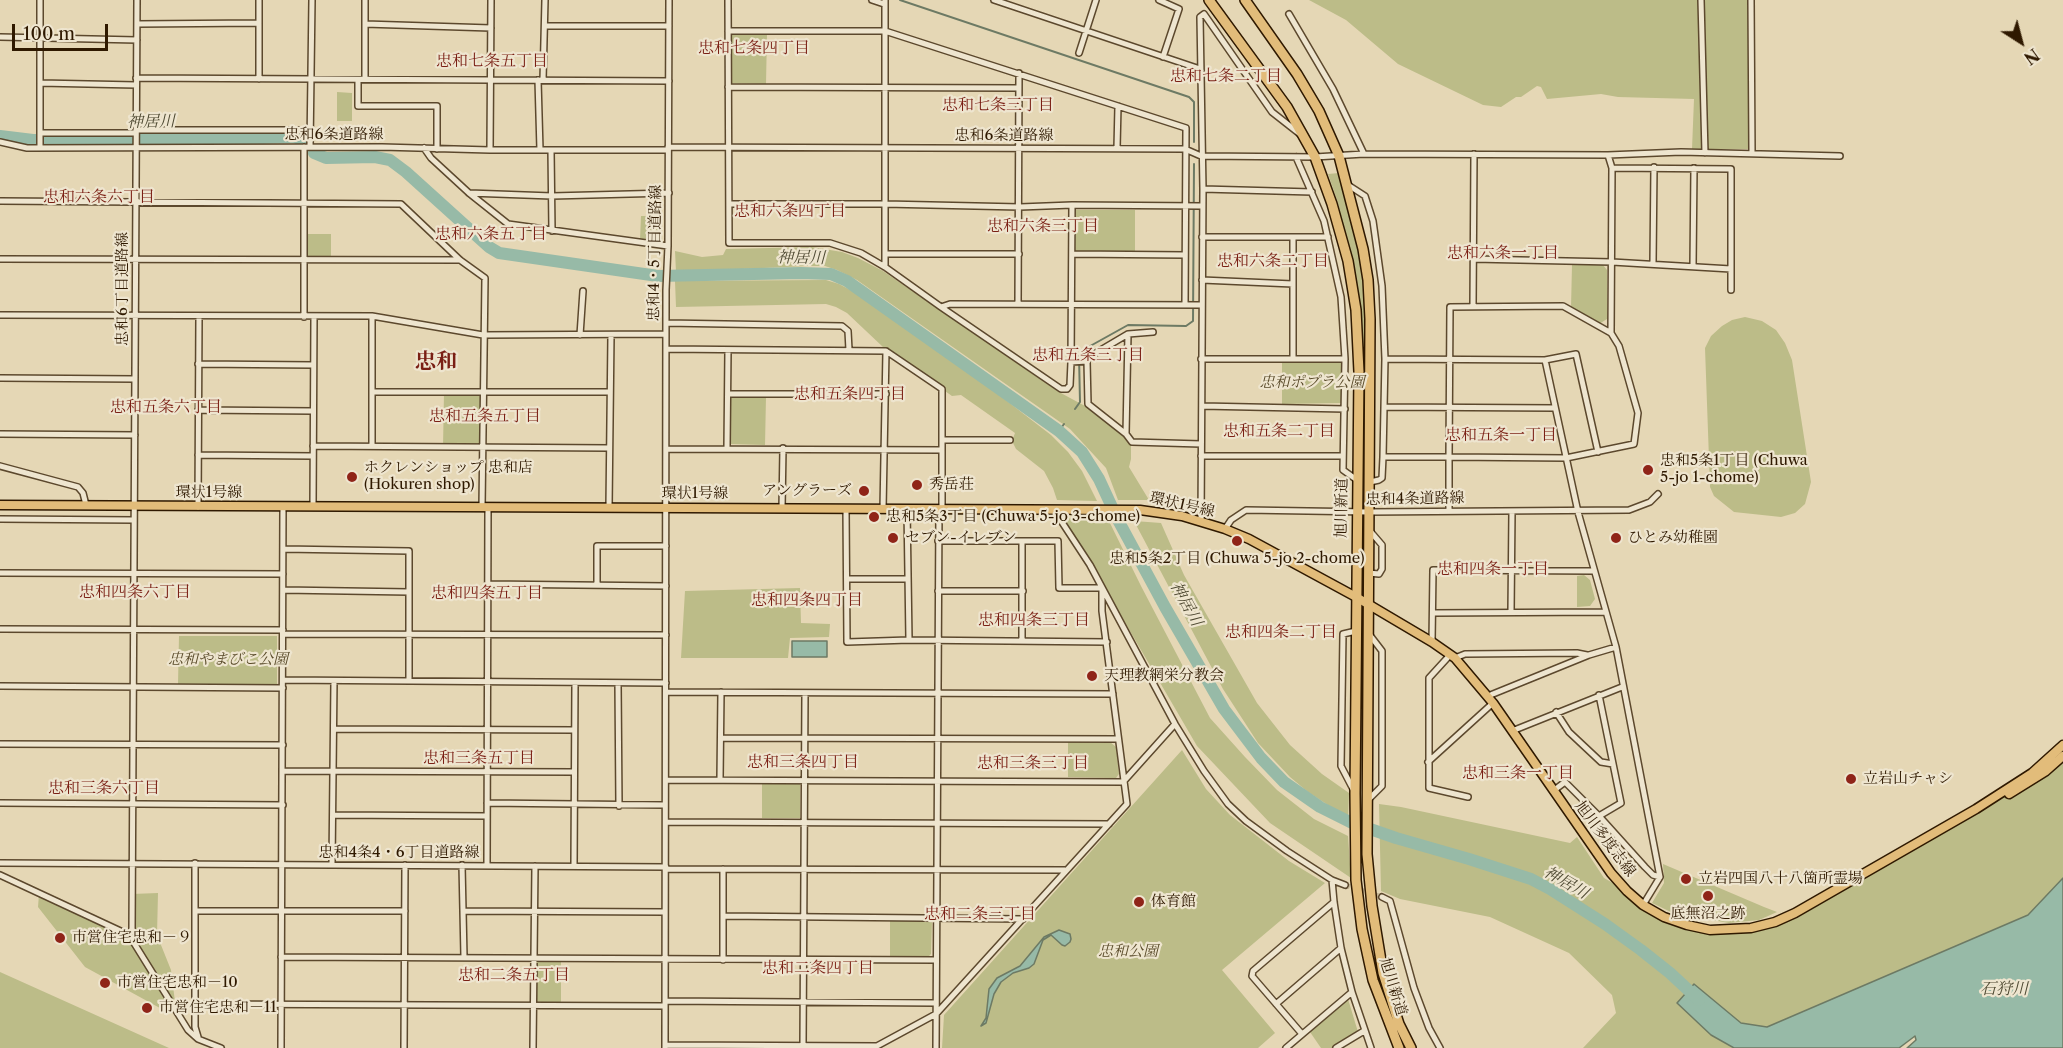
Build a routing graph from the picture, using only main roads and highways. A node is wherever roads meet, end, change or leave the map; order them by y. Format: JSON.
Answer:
{"nodes":[{"id":1,"x":1209,"y":0,"type":"edge"},
{"id":2,"x":1245,"y":0,"type":"edge"},
{"id":3,"x":0,"y":505,"type":"edge"},
{"id":4,"x":1356,"y":597,"type":"junction"},
{"id":5,"x":1368,"y":605,"type":"junction"},
{"id":6,"x":2063,"y":745,"type":"edge"},
{"id":7,"x":2063,"y":756,"type":"edge"},
{"id":8,"x":1976,"y":809,"type":"junction"},
{"id":9,"x":1399,"y":1048,"type":"edge"},
{"id":10,"x":1412,"y":1048,"type":"edge"}],
"edges":[{"from":1,"to":4,"type":"highway","name":"旭川新道"},
{"from":2,"to":5,"type":"highway","name":"旭川新道"},
{"from":3,"to":4,"type":"main road","name":"環状1号線"},
{"from":4,"to":5,"type":"main road","name":"環状1号線"},
{"from":4,"to":9,"type":"highway","name":"旭川新道"},
{"from":5,"to":8,"type":"main road","name":"旭川多度志線"},
{"from":5,"to":10,"type":"highway","name":"旭川新道"},
{"from":6,"to":8,"type":"main road","name":"旭川多度志線"},
{"from":7,"to":8,"type":"main road","name":"旭川多度志線"}]}
